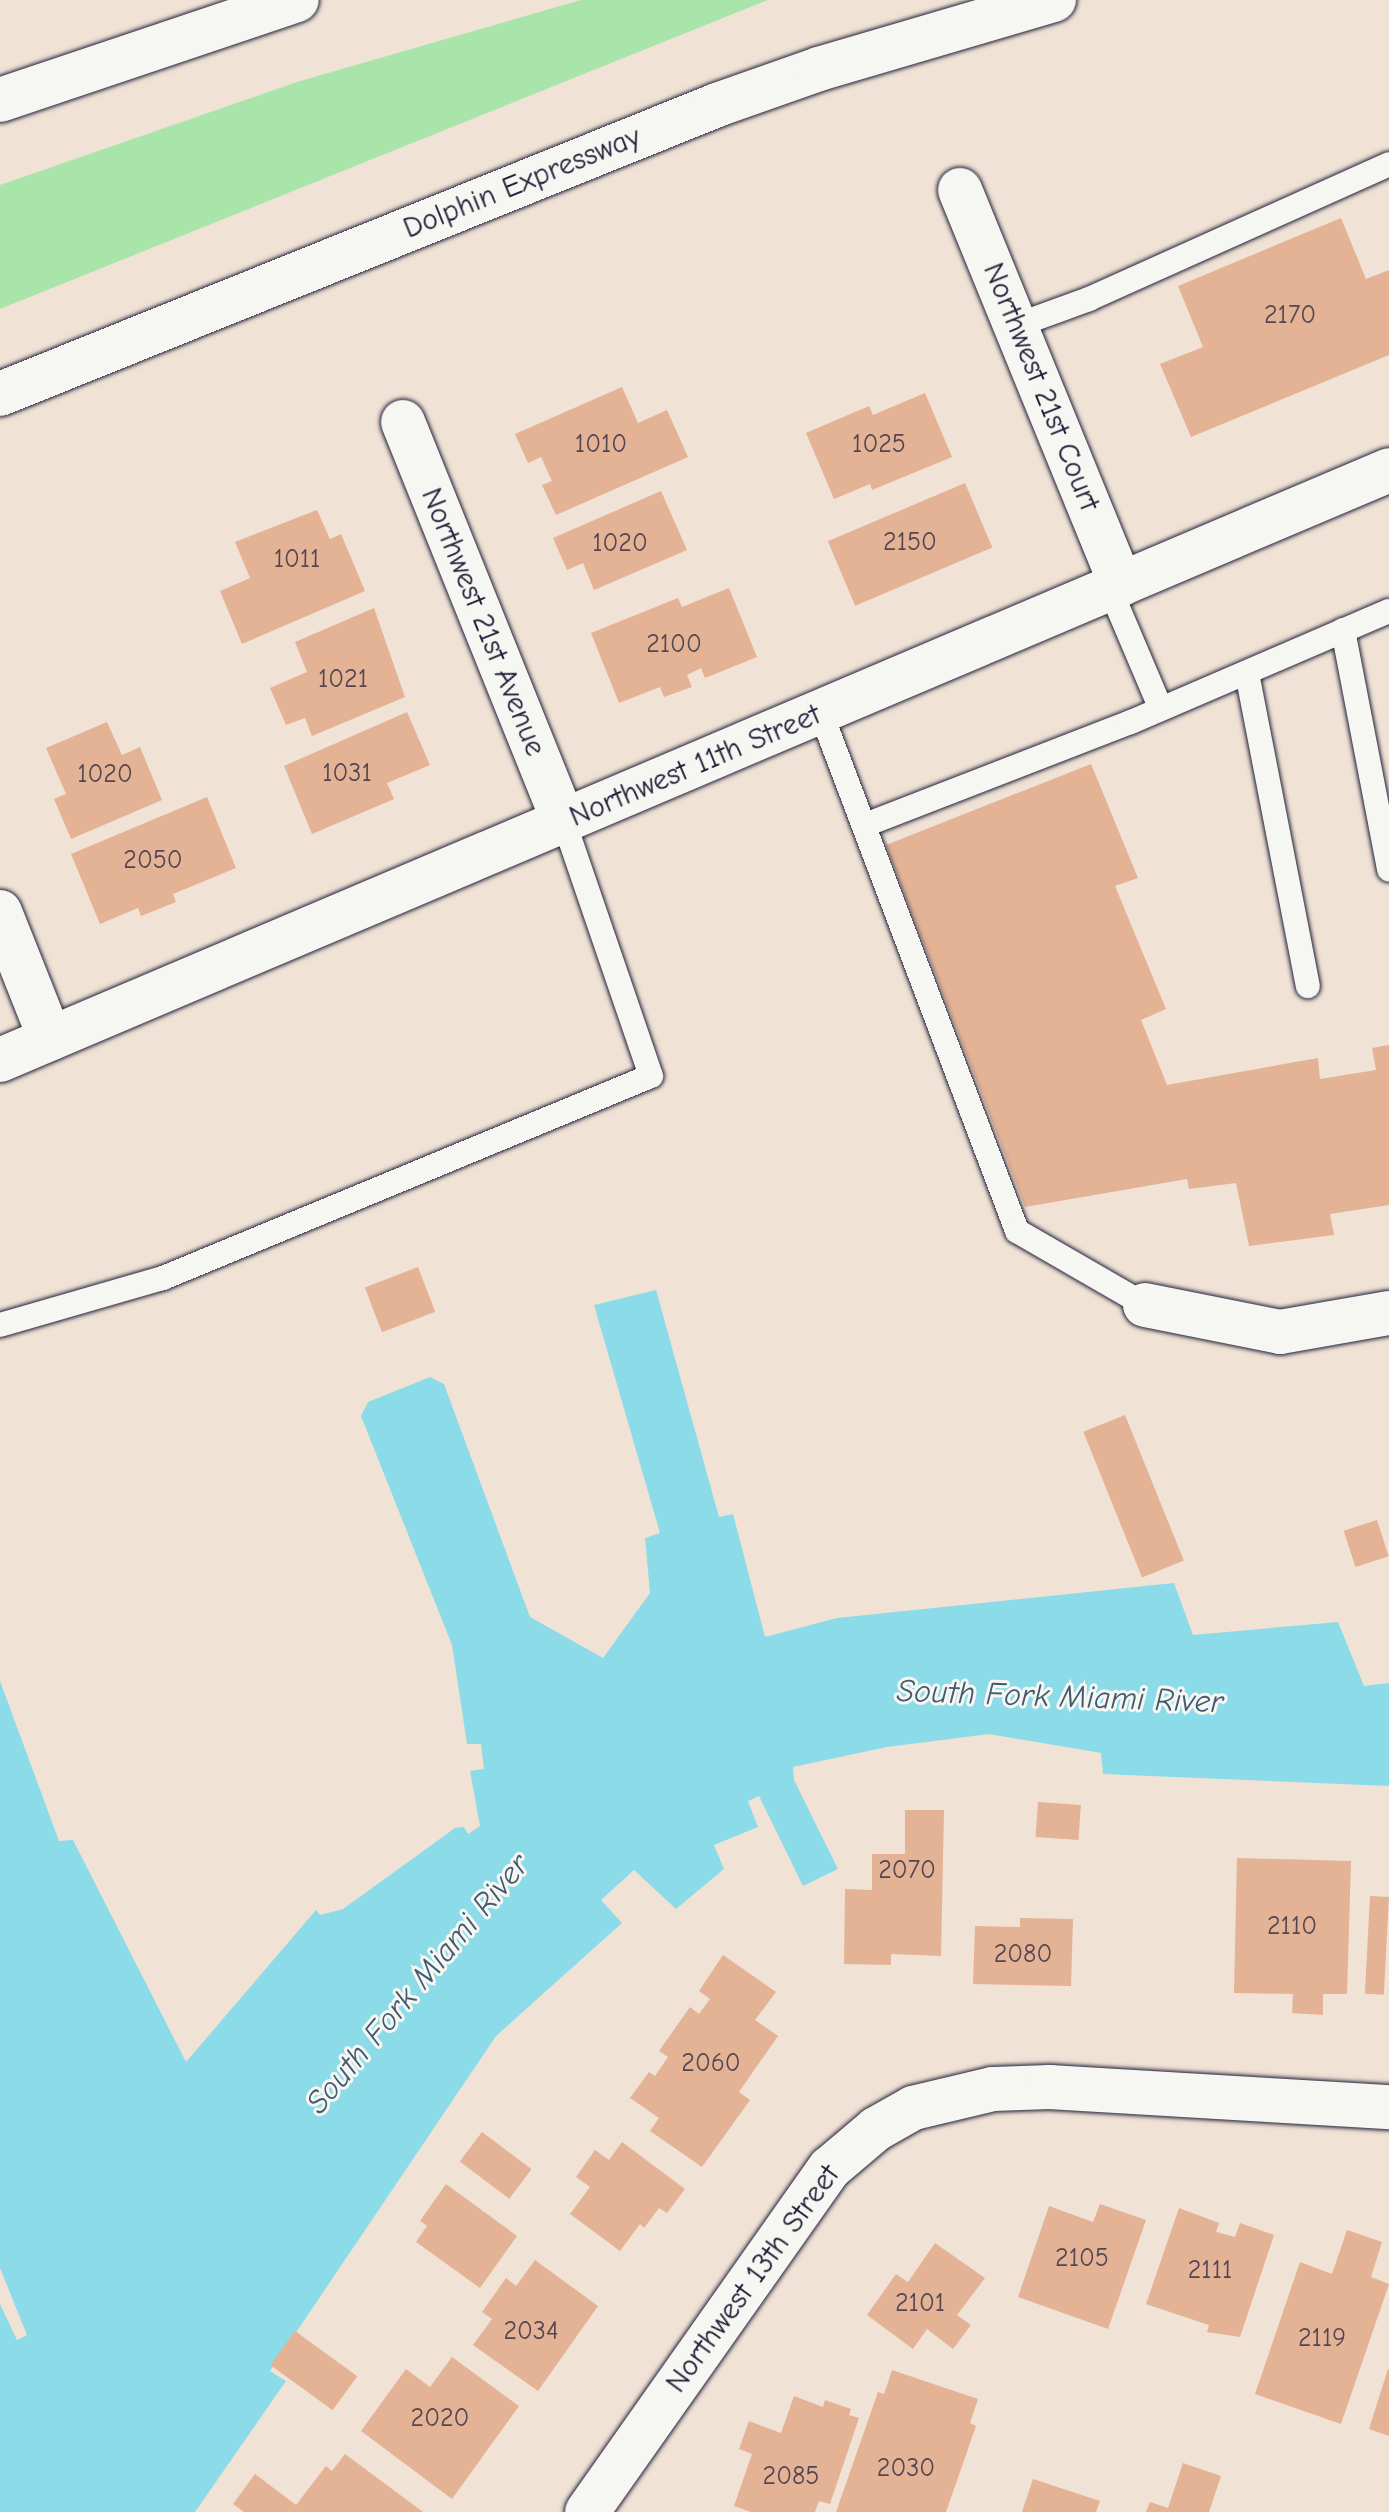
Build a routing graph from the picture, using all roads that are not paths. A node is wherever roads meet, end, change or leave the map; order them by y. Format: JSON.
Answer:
{"nodes":[{"id":1,"x":297,"y":0,"type":"edge"},
{"id":2,"x":1054,"y":0,"type":"edge"},
{"id":3,"x":0,"y":100,"type":"edge"},
{"id":4,"x":1389,"y":164,"type":"edge"},
{"id":5,"x":960,"y":190,"type":"dead end"},
{"id":6,"x":1015,"y":326,"type":"junction"},
{"id":7,"x":0,"y":394,"type":"edge"},
{"id":8,"x":403,"y":422,"type":"dead end"},
{"id":9,"x":1389,"y":470,"type":"edge"},
{"id":10,"x":1116,"y":586,"type":"junction"},
{"id":11,"x":1389,"y":611,"type":"edge"},
{"id":12,"x":1343,"y":630,"type":"junction"},
{"id":13,"x":1247,"y":673,"type":"junction"},
{"id":14,"x":1161,"y":709,"type":"junction"},
{"id":15,"x":821,"y":713,"type":"junction"},
{"id":16,"x":564,"y":822,"type":"junction"},
{"id":17,"x":865,"y":825,"type":"junction"},
{"id":18,"x":1389,"y":870,"type":"edge"},
{"id":19,"x":0,"y":912,"type":"edge"},
{"id":20,"x":1308,"y":986,"type":"dead end"},
{"id":21,"x":50,"y":1038,"type":"junction"},
{"id":22,"x":0,"y":1060,"type":"edge"},
{"id":23,"x":1145,"y":1305,"type":"joint"},
{"id":24,"x":1389,"y":1313,"type":"edge"},
{"id":25,"x":0,"y":1325,"type":"edge"},
{"id":26,"x":1389,"y":2107,"type":"edge"},
{"id":27,"x":587,"y":2512,"type":"edge"}],
"edges":[{"from":1,"to":3,"type":"main road"},
{"from":2,"to":7,"type":"main road","name":"Dolphin Expressway"},
{"from":4,"to":6,"type":"lane"},
{"from":5,"to":6,"type":"main road","name":"Northwest 21st Court"},
{"from":6,"to":10,"type":"main road","name":"Northwest 21st Court"},
{"from":8,"to":16,"type":"main road","name":"Northwest 21st Avenue"},
{"from":9,"to":10,"type":"main road","name":"Northwest 11th Street"},
{"from":10,"to":14,"type":"lane"},
{"from":10,"to":15,"type":"main road","name":"Northwest 11th Street"},
{"from":11,"to":12,"type":"lane"},
{"from":12,"to":13,"type":"lane"},
{"from":12,"to":18,"type":"lane"},
{"from":13,"to":14,"type":"lane"},
{"from":13,"to":20,"type":"lane"},
{"from":14,"to":17,"type":"lane"},
{"from":15,"to":16,"type":"main road","name":"Northwest 11th Street"},
{"from":15,"to":17,"type":"lane"},
{"from":16,"to":21,"type":"main road","name":"Northwest 11th Street"},
{"from":16,"to":25,"type":"lane"},
{"from":17,"to":23,"type":"lane"},
{"from":19,"to":21,"type":"main road"},
{"from":21,"to":22,"type":"main road","name":"Northwest 11th Street"},
{"from":23,"to":24,"type":"main road"},
{"from":26,"to":27,"type":"main road","name":"Northwest 13th Street"}]}
